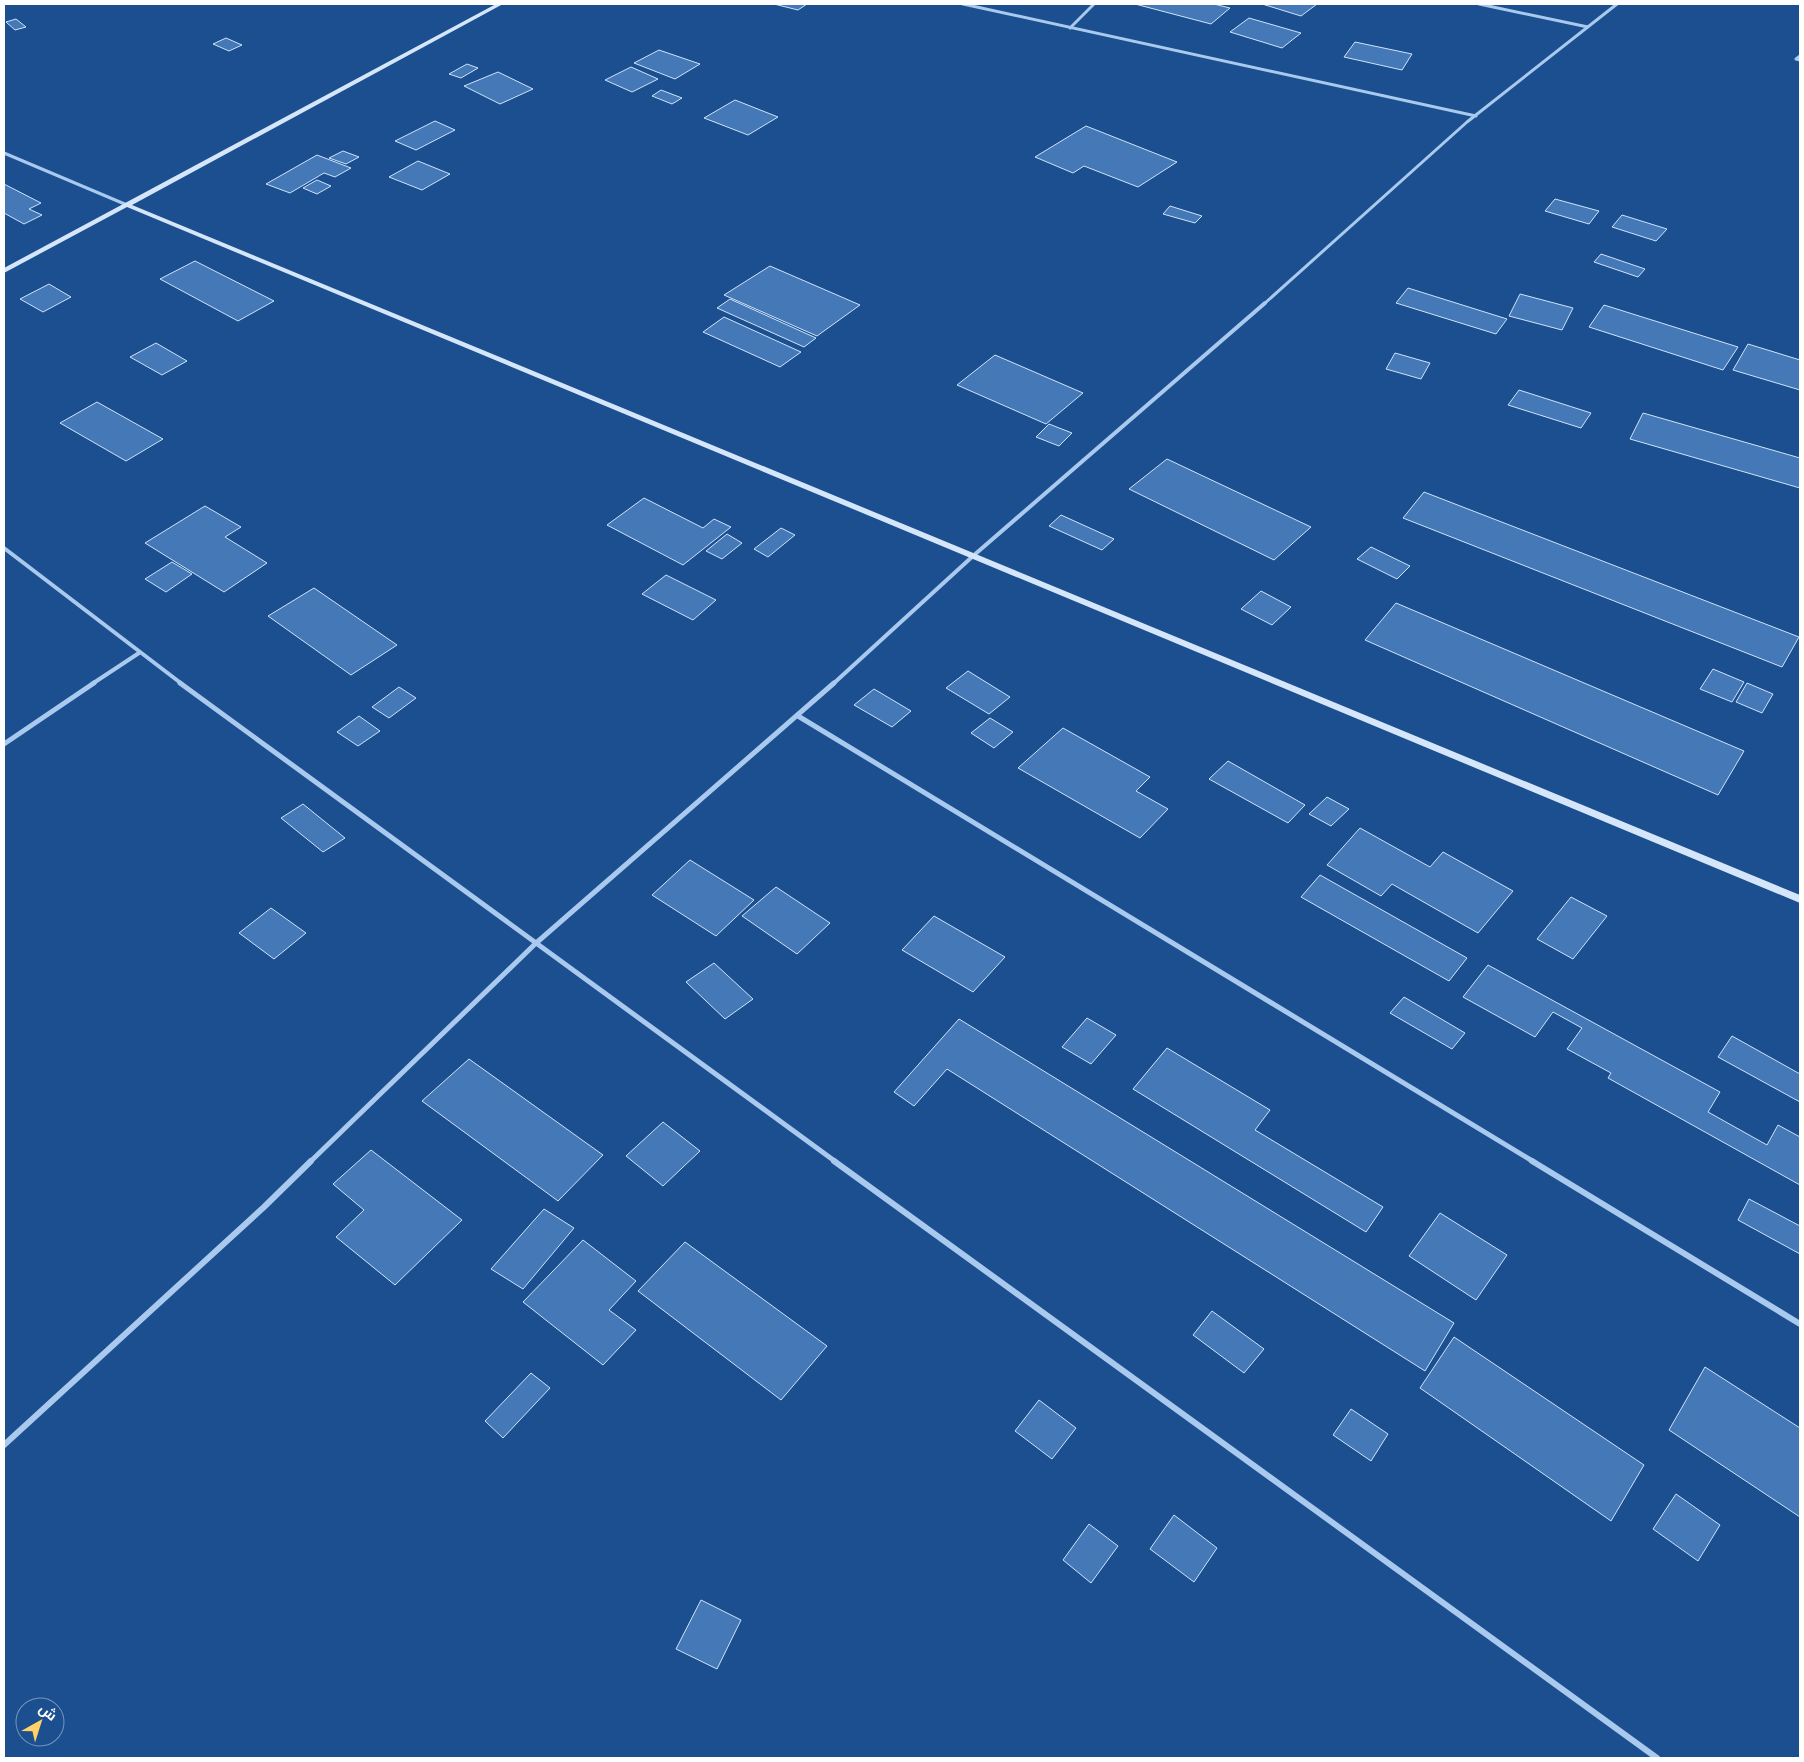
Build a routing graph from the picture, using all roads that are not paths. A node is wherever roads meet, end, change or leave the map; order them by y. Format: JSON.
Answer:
{"nodes":[{"id":1,"x":500,"y":4,"type":"edge"},
{"id":2,"x":963,"y":4,"type":"edge"},
{"id":3,"x":1094,"y":4,"type":"edge"},
{"id":4,"x":1479,"y":4,"type":"edge"},
{"id":5,"x":1617,"y":4,"type":"edge"},
{"id":6,"x":1588,"y":27,"type":"junction"},
{"id":7,"x":1070,"y":28,"type":"junction"},
{"id":8,"x":1476,"y":116,"type":"junction"},
{"id":9,"x":4,"y":153,"type":"edge"},
{"id":10,"x":127,"y":205,"type":"junction"},
{"id":11,"x":4,"y":271,"type":"edge"},
{"id":12,"x":4,"y":548,"type":"edge"},
{"id":13,"x":973,"y":556,"type":"junction"},
{"id":14,"x":139,"y":653,"type":"junction"},
{"id":15,"x":798,"y":716,"type":"junction"},
{"id":16,"x":4,"y":744,"type":"edge"},
{"id":17,"x":1800,"y":899,"type":"edge"},
{"id":18,"x":536,"y":944,"type":"junction"},
{"id":19,"x":1800,"y":1324,"type":"edge"},
{"id":20,"x":4,"y":1445,"type":"edge"},
{"id":21,"x":1657,"y":1758,"type":"edge"}],
"edges":[{"from":1,"to":10,"type":"street"},
{"from":2,"to":7,"type":"street"},
{"from":3,"to":7,"type":"street"},
{"from":4,"to":6,"type":"street"},
{"from":5,"to":6,"type":"street"},
{"from":6,"to":8,"type":"street"},
{"from":7,"to":8,"type":"street"},
{"from":8,"to":13,"type":"street"},
{"from":9,"to":10,"type":"street"},
{"from":10,"to":11,"type":"street"},
{"from":10,"to":13,"type":"street"},
{"from":12,"to":14,"type":"street"},
{"from":13,"to":15,"type":"street"},
{"from":13,"to":17,"type":"street"},
{"from":14,"to":16,"type":"street"},
{"from":14,"to":18,"type":"street"},
{"from":15,"to":18,"type":"street"},
{"from":15,"to":19,"type":"street"},
{"from":18,"to":20,"type":"street"},
{"from":18,"to":21,"type":"street"}]}
